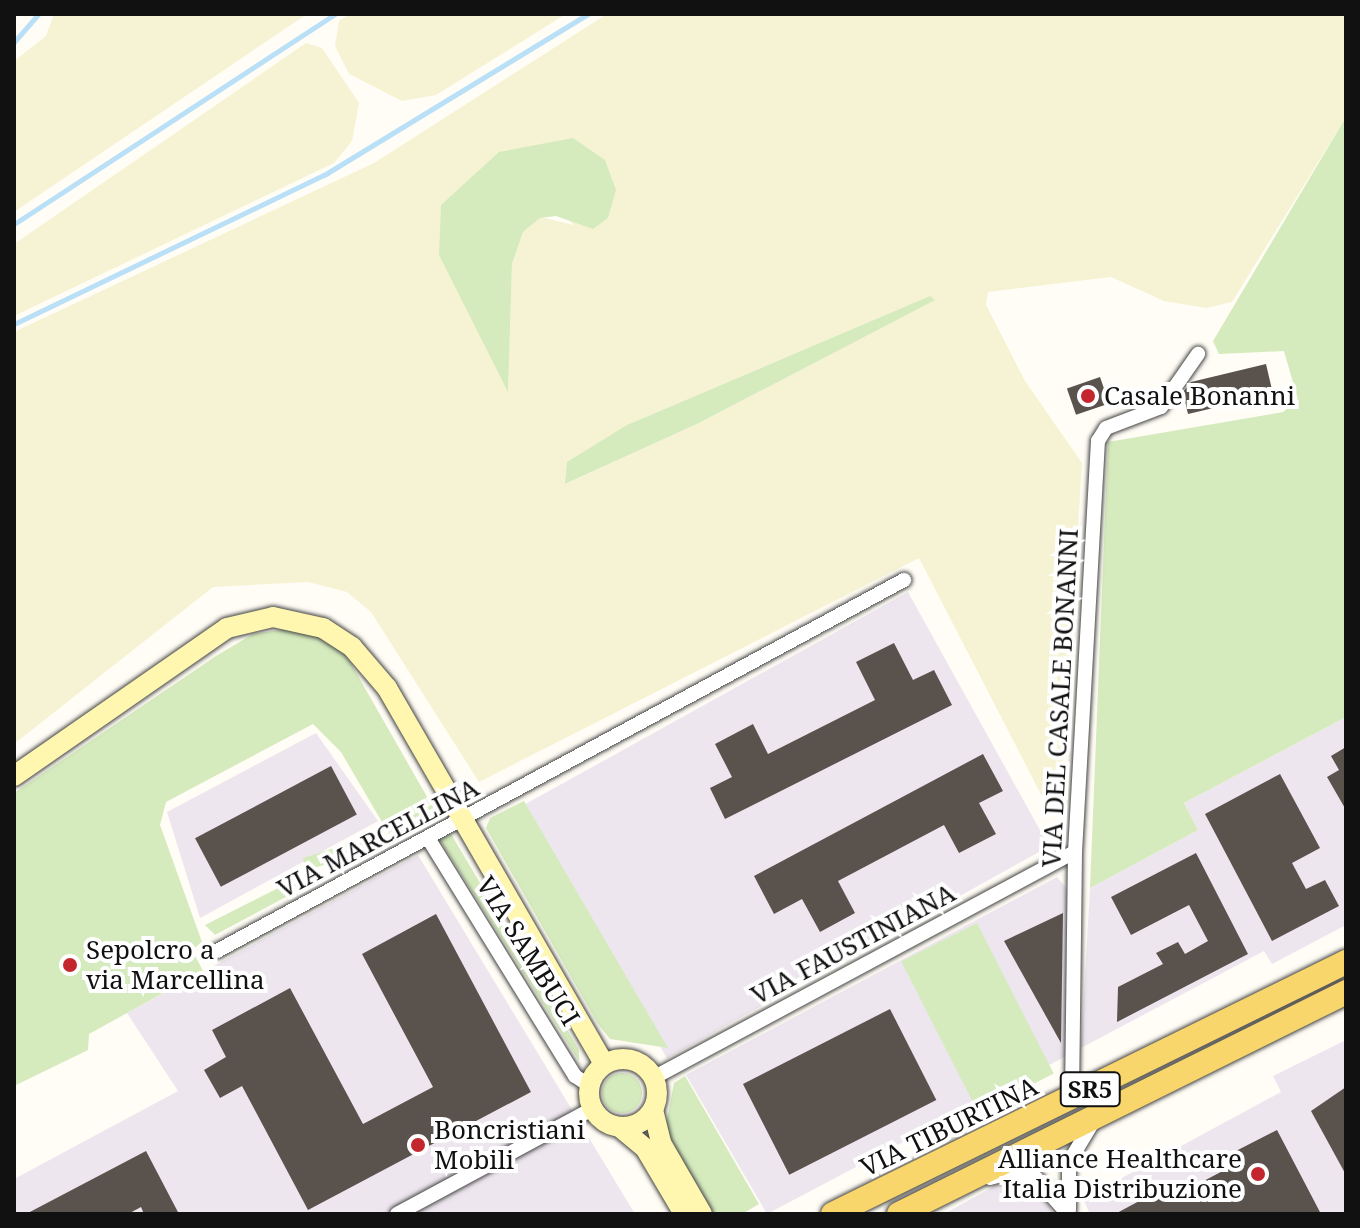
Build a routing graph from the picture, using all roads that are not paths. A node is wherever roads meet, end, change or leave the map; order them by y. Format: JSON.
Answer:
{"nodes":[{"id":1,"x":1198,"y":354,"type":"dead end"},
{"id":2,"x":904,"y":580,"type":"dead end"},
{"id":3,"x":14,"y":776,"type":"edge"},
{"id":4,"x":460,"y":821,"type":"junction"},
{"id":5,"x":428,"y":838,"type":"junction"},
{"id":6,"x":1075,"y":852,"type":"junction"},
{"id":7,"x":217,"y":951,"type":"dead end"},
{"id":8,"x":1346,"y":962,"type":"edge"},
{"id":9,"x":1346,"y":992,"type":"edge"},
{"id":10,"x":604,"y":1064,"type":"junction"},
{"id":11,"x":653,"y":1078,"type":"junction"},
{"id":12,"x":589,"y":1085,"type":"junction"},
{"id":13,"x":1072,"y":1098,"type":"junction"},
{"id":14,"x":592,"y":1109,"type":"junction"},
{"id":15,"x":653,"y":1110,"type":"junction"},
{"id":16,"x":1096,"y":1120,"type":"junction"},
{"id":17,"x":621,"y":1128,"type":"junction"},
{"id":18,"x":940,"y":1194,"type":"junction"},
{"id":19,"x":397,"y":1214,"type":"edge"},
{"id":20,"x":684,"y":1214,"type":"edge"},
{"id":21,"x":702,"y":1214,"type":"edge"},
{"id":22,"x":833,"y":1214,"type":"edge"},
{"id":23,"x":899,"y":1214,"type":"edge"},
{"id":24,"x":1069,"y":1214,"type":"edge"}],
"edges":[{"from":1,"to":6,"type":"street","name":"VIA DEL CASALE BONANNI"},
{"from":2,"to":4,"type":"street","name":"VIA MARCELLINA"},
{"from":3,"to":4,"type":"street","name":"VIA SAMBUCI"},
{"from":4,"to":5,"type":"street","name":"VIA MARCELLINA"},
{"from":4,"to":10,"type":"street","name":"VIA SAMBUCI"},
{"from":5,"to":7,"type":"street","name":"VIA MARCELLINA"},
{"from":5,"to":12,"type":"street","name":"VIA SAMBUCI"},
{"from":6,"to":11,"type":"street","name":"VIA FAUSTINIANA"},
{"from":6,"to":13,"type":"street","name":"VIA DEL CASALE BONANNI"},
{"from":8,"to":13,"type":"main road","name":"VIA TIBURTINA","number":"SR5"},
{"from":9,"to":16,"type":"main road"},
{"from":10,"to":11,"type":"street"},
{"from":10,"to":12,"type":"street"},
{"from":11,"to":15,"type":"street"},
{"from":12,"to":14,"type":"street"},
{"from":13,"to":22,"type":"main road","name":"VIA TIBURTINA","number":"SR5"},
{"from":14,"to":17,"type":"street"},
{"from":14,"to":19,"type":"street"},
{"from":15,"to":17,"type":"street"},
{"from":15,"to":21,"type":"street"},
{"from":16,"to":18,"type":"main road"},
{"from":16,"to":24,"type":"street"},
{"from":17,"to":20,"type":"street"},
{"from":18,"to":23,"type":"main road"},
{"from":18,"to":24,"type":"street"}]}
